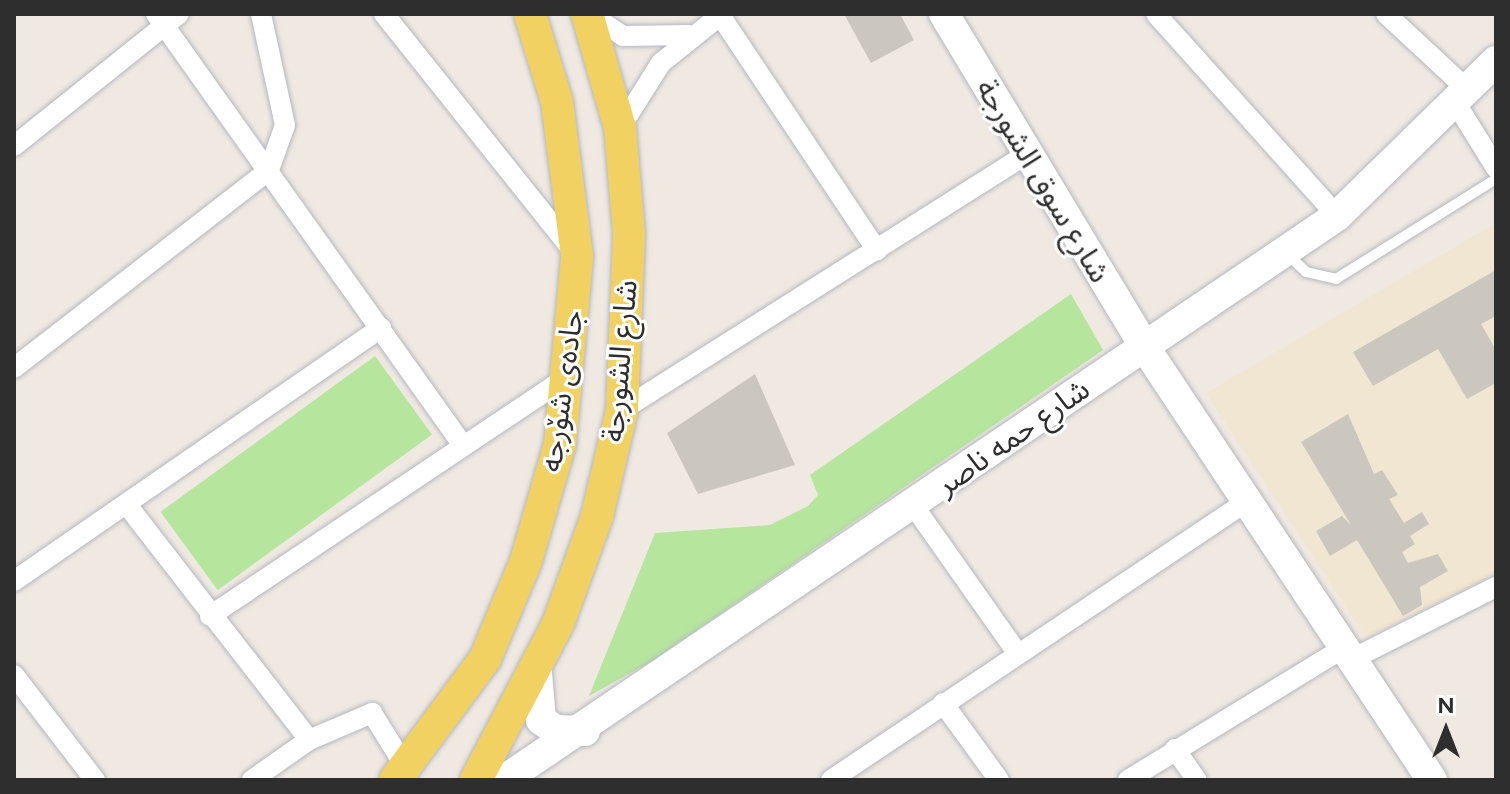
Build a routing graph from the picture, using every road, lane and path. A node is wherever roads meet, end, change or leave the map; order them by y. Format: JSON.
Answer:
{"nodes":[{"id":1,"x":261,"y":14,"type":"edge"},
{"id":2,"x":384,"y":14,"type":"edge"},
{"id":3,"x":530,"y":14,"type":"edge"},
{"id":4,"x":588,"y":14,"type":"edge"},
{"id":5,"x":944,"y":14,"type":"edge"},
{"id":6,"x":1156,"y":14,"type":"edge"},
{"id":7,"x":1386,"y":14,"type":"edge"},
{"id":8,"x":721,"y":15,"type":"edge"},
{"id":9,"x":166,"y":18,"type":"edge"},
{"id":10,"x":689,"y":35,"type":"junction"},
{"id":11,"x":1496,"y":61,"type":"edge"},
{"id":12,"x":1464,"y":98,"type":"junction"},
{"id":13,"x":620,"y":128,"type":"junction"},
{"id":14,"x":14,"y":146,"type":"edge"},
{"id":15,"x":1026,"y":155,"type":"junction"},
{"id":16,"x":1496,"y":168,"type":"edge"},
{"id":17,"x":269,"y":170,"type":"junction"},
{"id":18,"x":1496,"y":179,"type":"edge"},
{"id":19,"x":1337,"y":216,"type":"junction"},
{"id":20,"x":877,"y":250,"type":"junction"},
{"id":21,"x":1285,"y":252,"type":"junction"},
{"id":22,"x":577,"y":256,"type":"junction"},
{"id":23,"x":381,"y":328,"type":"junction"},
{"id":24,"x":1144,"y":346,"type":"junction"},
{"id":25,"x":14,"y":368,"type":"edge"},
{"id":26,"x":570,"y":376,"type":"junction"},
{"id":27,"x":622,"y":410,"type":"junction"},
{"id":28,"x":462,"y":444,"type":"junction"},
{"id":29,"x":1249,"y":500,"type":"junction"},
{"id":30,"x":127,"y":505,"type":"junction"},
{"id":31,"x":913,"y":505,"type":"junction"},
{"id":32,"x":14,"y":581,"type":"edge"},
{"id":33,"x":1496,"y":587,"type":"edge"},
{"id":34,"x":210,"y":616,"type":"junction"},
{"id":35,"x":1352,"y":651,"type":"junction"},
{"id":36,"x":1018,"y":654,"type":"junction"},
{"id":37,"x":537,"y":673,"type":"junction"},
{"id":38,"x":14,"y":675,"type":"edge"},
{"id":39,"x":943,"y":703,"type":"junction"},
{"id":40,"x":585,"y":731,"type":"junction"},
{"id":41,"x":309,"y":740,"type":"junction"},
{"id":42,"x":1175,"y":749,"type":"junction"},
{"id":43,"x":400,"y":774,"type":"edge"},
{"id":44,"x":95,"y":780,"type":"edge"},
{"id":45,"x":252,"y":780,"type":"edge"},
{"id":46,"x":476,"y":780,"type":"edge"},
{"id":47,"x":504,"y":780,"type":"edge"},
{"id":48,"x":831,"y":780,"type":"edge"},
{"id":49,"x":999,"y":780,"type":"edge"},
{"id":50,"x":1128,"y":780,"type":"edge"},
{"id":51,"x":1197,"y":780,"type":"edge"},
{"id":52,"x":1432,"y":780,"type":"edge"}],
"edges":[{"from":1,"to":17,"type":"street"},
{"from":2,"to":22,"type":"street"},
{"from":3,"to":22,"type":"main road","name":"جادەی شۆرجە"},
{"from":4,"to":10,"type":"street"},
{"from":4,"to":13,"type":"main road","name":"شارع الشورجة"},
{"from":5,"to":15,"type":"street","name":"شارع سوق الشورجة"},
{"from":6,"to":19,"type":"street"},
{"from":7,"to":12,"type":"street"},
{"from":8,"to":10,"type":"street"},
{"from":8,"to":20,"type":"street"},
{"from":9,"to":14,"type":"street"},
{"from":9,"to":17,"type":"street"},
{"from":10,"to":13,"type":"street"},
{"from":11,"to":12,"type":"street","name":"شارع حمه ناصر"},
{"from":12,"to":16,"type":"street"},
{"from":12,"to":19,"type":"street","name":"شارع حمه ناصر"},
{"from":13,"to":27,"type":"main road","name":"شارع الشورجة"},
{"from":15,"to":20,"type":"street"},
{"from":15,"to":24,"type":"street","name":"شارع سوق الشورجة"},
{"from":17,"to":23,"type":"street"},
{"from":17,"to":25,"type":"street"},
{"from":18,"to":21,"type":"lane"},
{"from":19,"to":21,"type":"street","name":"شارع حمه ناصر"},
{"from":20,"to":27,"type":"street"},
{"from":21,"to":24,"type":"street","name":"شارع حمه ناصر"},
{"from":22,"to":26,"type":"main road","name":"جادەی شۆرجە"},
{"from":23,"to":28,"type":"street"},
{"from":23,"to":30,"type":"street"},
{"from":24,"to":29,"type":"street","name":"شارع سوق الشورجة"},
{"from":24,"to":31,"type":"street","name":"شارع حمه ناصر"},
{"from":26,"to":28,"type":"street"},
{"from":26,"to":43,"type":"main road","name":"جادەی شۆرجە"},
{"from":27,"to":37,"type":"main road","name":"شارع الشورجة"},
{"from":28,"to":34,"type":"street"},
{"from":29,"to":35,"type":"street","name":"شارع سوق الشورجة"},
{"from":29,"to":36,"type":"street"},
{"from":30,"to":32,"type":"street"},
{"from":30,"to":34,"type":"street"},
{"from":31,"to":36,"type":"street"},
{"from":31,"to":40,"type":"street","name":"شارع حمه ناصر"},
{"from":33,"to":35,"type":"street"},
{"from":34,"to":41,"type":"street"},
{"from":35,"to":42,"type":"street"},
{"from":35,"to":52,"type":"street","name":"شارع سوق الشورجة"},
{"from":36,"to":39,"type":"street"},
{"from":37,"to":40,"type":"street"},
{"from":37,"to":46,"type":"main road","name":"شارع الشورجة"},
{"from":38,"to":44,"type":"street"},
{"from":39,"to":48,"type":"street"},
{"from":39,"to":49,"type":"street"},
{"from":40,"to":47,"type":"street","name":"شارع حمه ناصر"},
{"from":41,"to":43,"type":"street"},
{"from":41,"to":45,"type":"street"},
{"from":42,"to":50,"type":"street"},
{"from":42,"to":51,"type":"street"}]}
